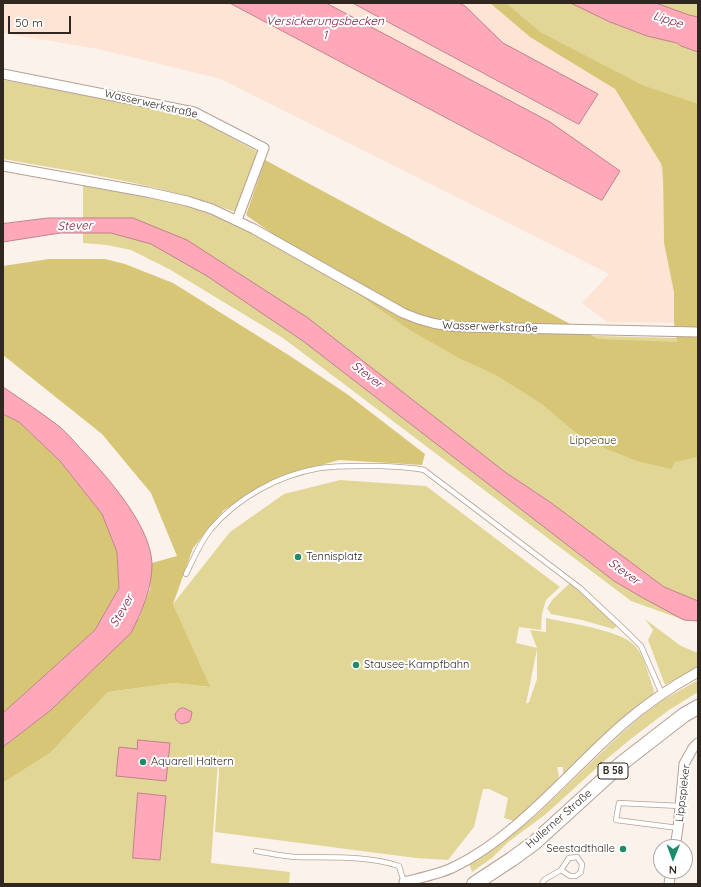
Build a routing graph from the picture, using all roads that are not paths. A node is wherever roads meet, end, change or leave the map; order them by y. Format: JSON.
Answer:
{"nodes":[{"id":1,"x":3,"y":74,"type":"edge"},
{"id":2,"x":3,"y":166,"type":"edge"},
{"id":3,"x":237,"y":220,"type":"junction"},
{"id":4,"x":698,"y":332,"type":"edge"},
{"id":5,"x":186,"y":574,"type":"dead end"},
{"id":6,"x":698,"y":672,"type":"edge"},
{"id":7,"x":662,"y":694,"type":"junction"},
{"id":8,"x":698,"y":707,"type":"edge"},
{"id":9,"x":698,"y":743,"type":"edge"},
{"id":10,"x":680,"y":806,"type":"junction"},
{"id":11,"x":678,"y":828,"type":"junction"},
{"id":12,"x":676,"y":839,"type":"edge"},
{"id":13,"x":256,"y":851,"type":"dead end"},
{"id":14,"x":562,"y":870,"type":"junction"},
{"id":15,"x":404,"y":883,"type":"edge"},
{"id":16,"x":474,"y":884,"type":"edge"},
{"id":17,"x":542,"y":884,"type":"edge"}],
"edges":[{"from":1,"to":3,"type":"street","name":"Wasserwerkstraße"},
{"from":2,"to":3,"type":"street","name":"Wasserwerkstraße"},
{"from":3,"to":4,"type":"street","name":"Wasserwerkstraße"},
{"from":5,"to":7,"type":"lane"},
{"from":6,"to":7,"type":"street"},
{"from":7,"to":15,"type":"street"},
{"from":8,"to":16,"type":"main road","name":"Hullerner Straße","number":"B 58"},
{"from":9,"to":10,"type":"street","name":"Lippspieker"},
{"from":10,"to":11,"type":"street","name":"Lippspieker"},
{"from":10,"to":11,"type":"lane"},
{"from":11,"to":12,"type":"street","name":"Lippspieker"},
{"from":13,"to":15,"type":"lane"},
{"from":14,"to":14,"type":"lane"},
{"from":14,"to":17,"type":"lane"}]}
